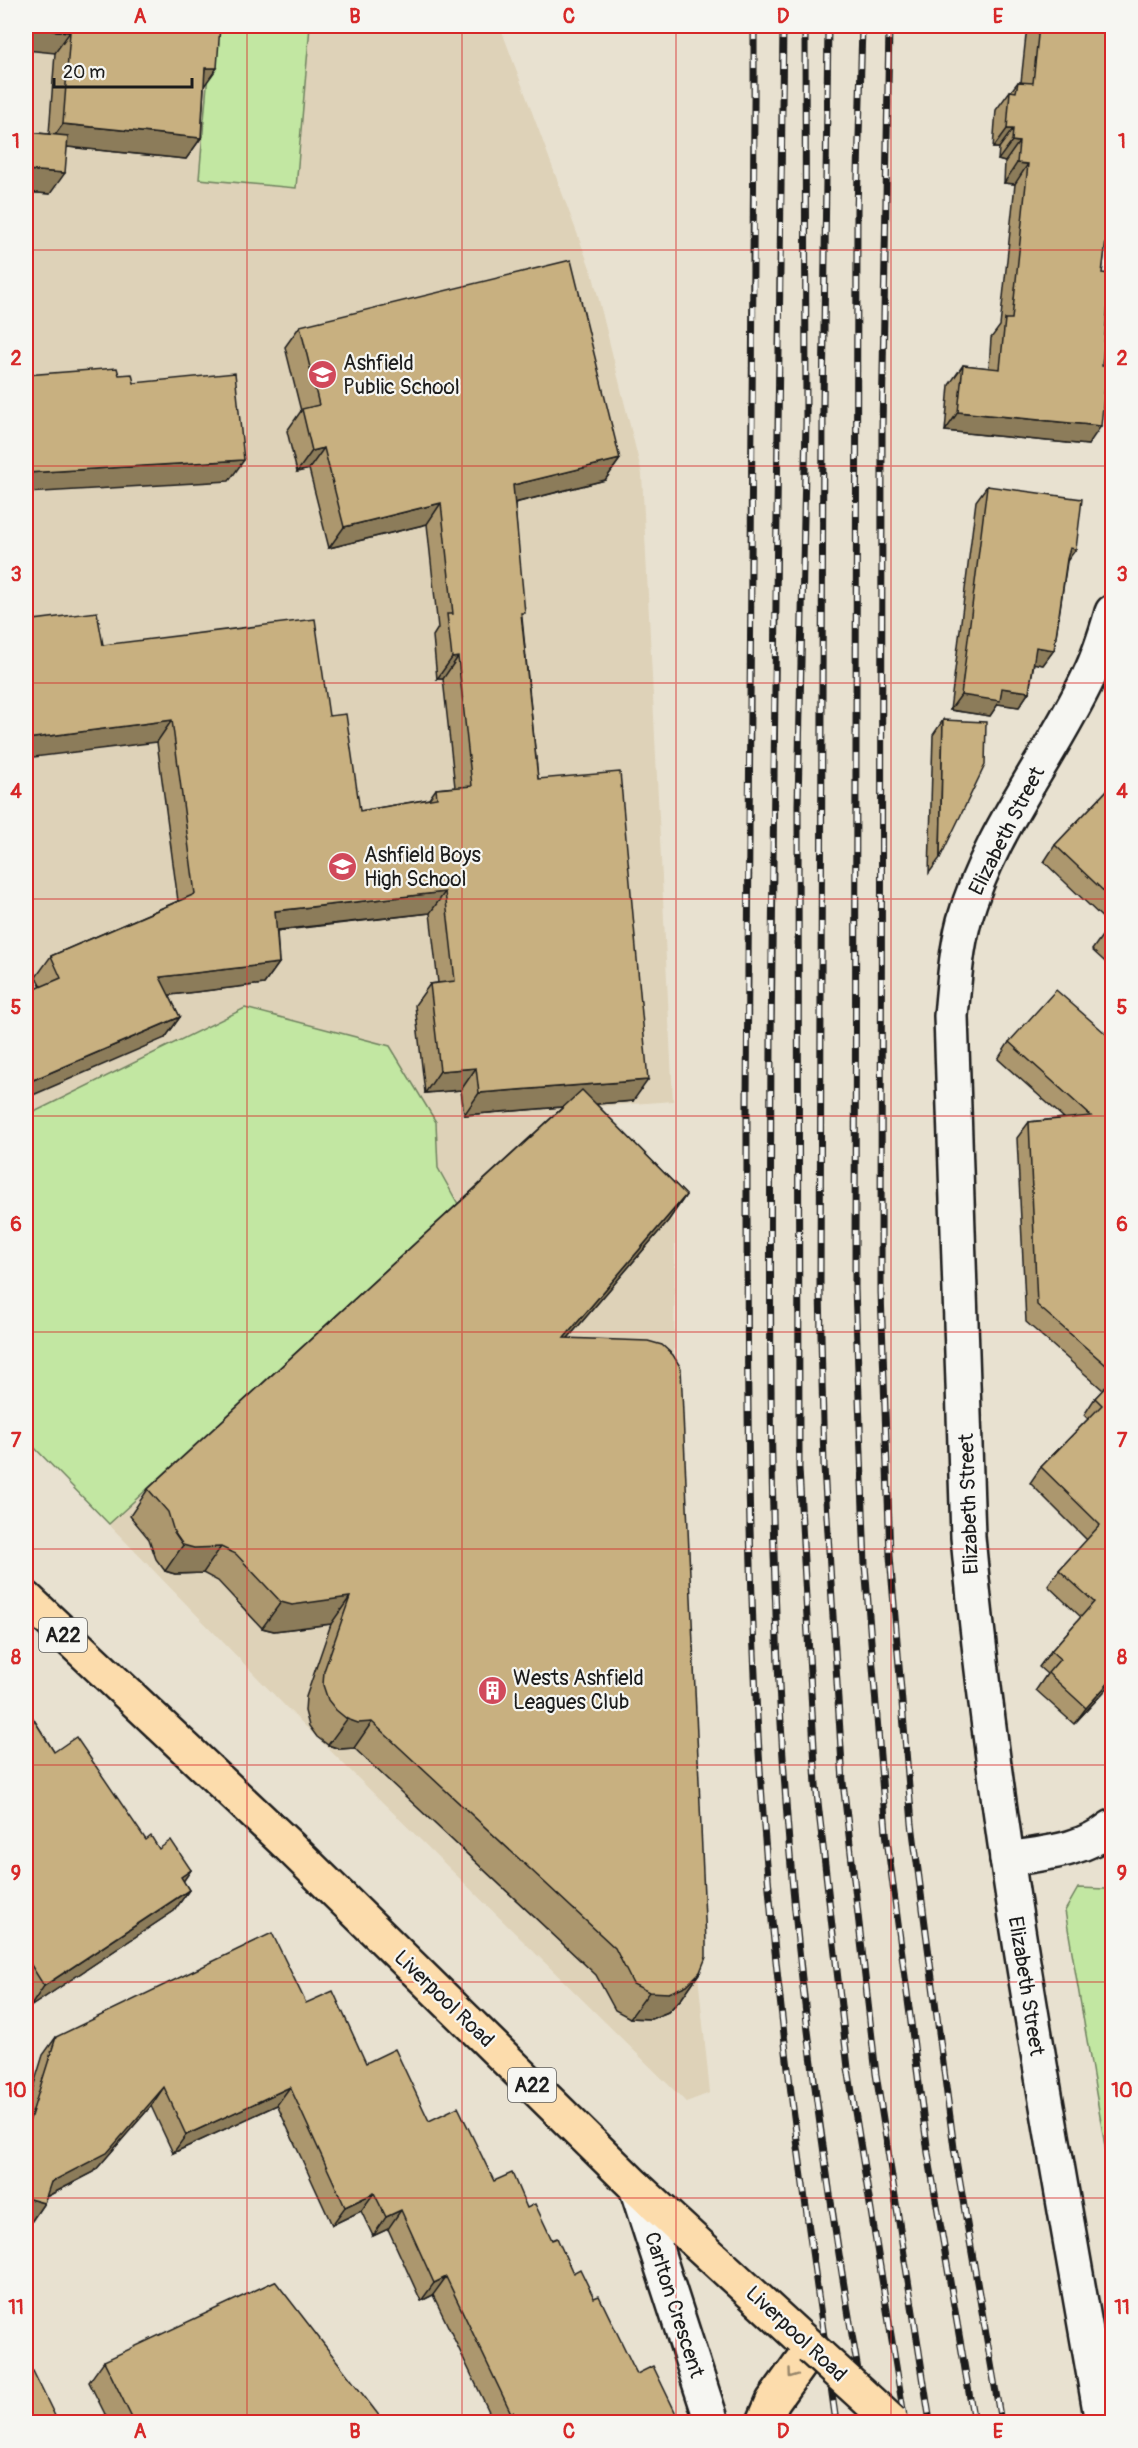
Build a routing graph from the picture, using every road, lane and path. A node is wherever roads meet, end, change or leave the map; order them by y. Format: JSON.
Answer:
{"nodes":[{"id":1,"x":1113,"y":612,"type":"edge"},
{"id":2,"x":26,"y":1598,"type":"edge"},
{"id":3,"x":1113,"y":1827,"type":"edge"},
{"id":4,"x":1007,"y":1859,"type":"junction"},
{"id":5,"x":636,"y":2187,"type":"junction"},
{"id":6,"x":811,"y":2348,"type":"junction"},
{"id":7,"x":712,"y":2422,"type":"edge"},
{"id":8,"x":764,"y":2422,"type":"edge"},
{"id":9,"x":892,"y":2422,"type":"edge"},
{"id":10,"x":1102,"y":2422,"type":"edge"}],
"edges":[{"from":1,"to":4,"type":"main road","name":"Elizabeth Street"},
{"from":2,"to":5,"type":"highway","name":"Liverpool Road","number":"A22"},
{"from":3,"to":4,"type":"main road"},
{"from":4,"to":10,"type":"main road","name":"Elizabeth Street"},
{"from":5,"to":6,"type":"highway","name":"Liverpool Road","number":"A22"},
{"from":5,"to":7,"type":"main road","name":"Carlton Crescent"},
{"from":6,"to":8,"type":"highway","one_way":true},
{"from":6,"to":9,"type":"highway","name":"Liverpool Road","number":"A22","bridge":true}]}
